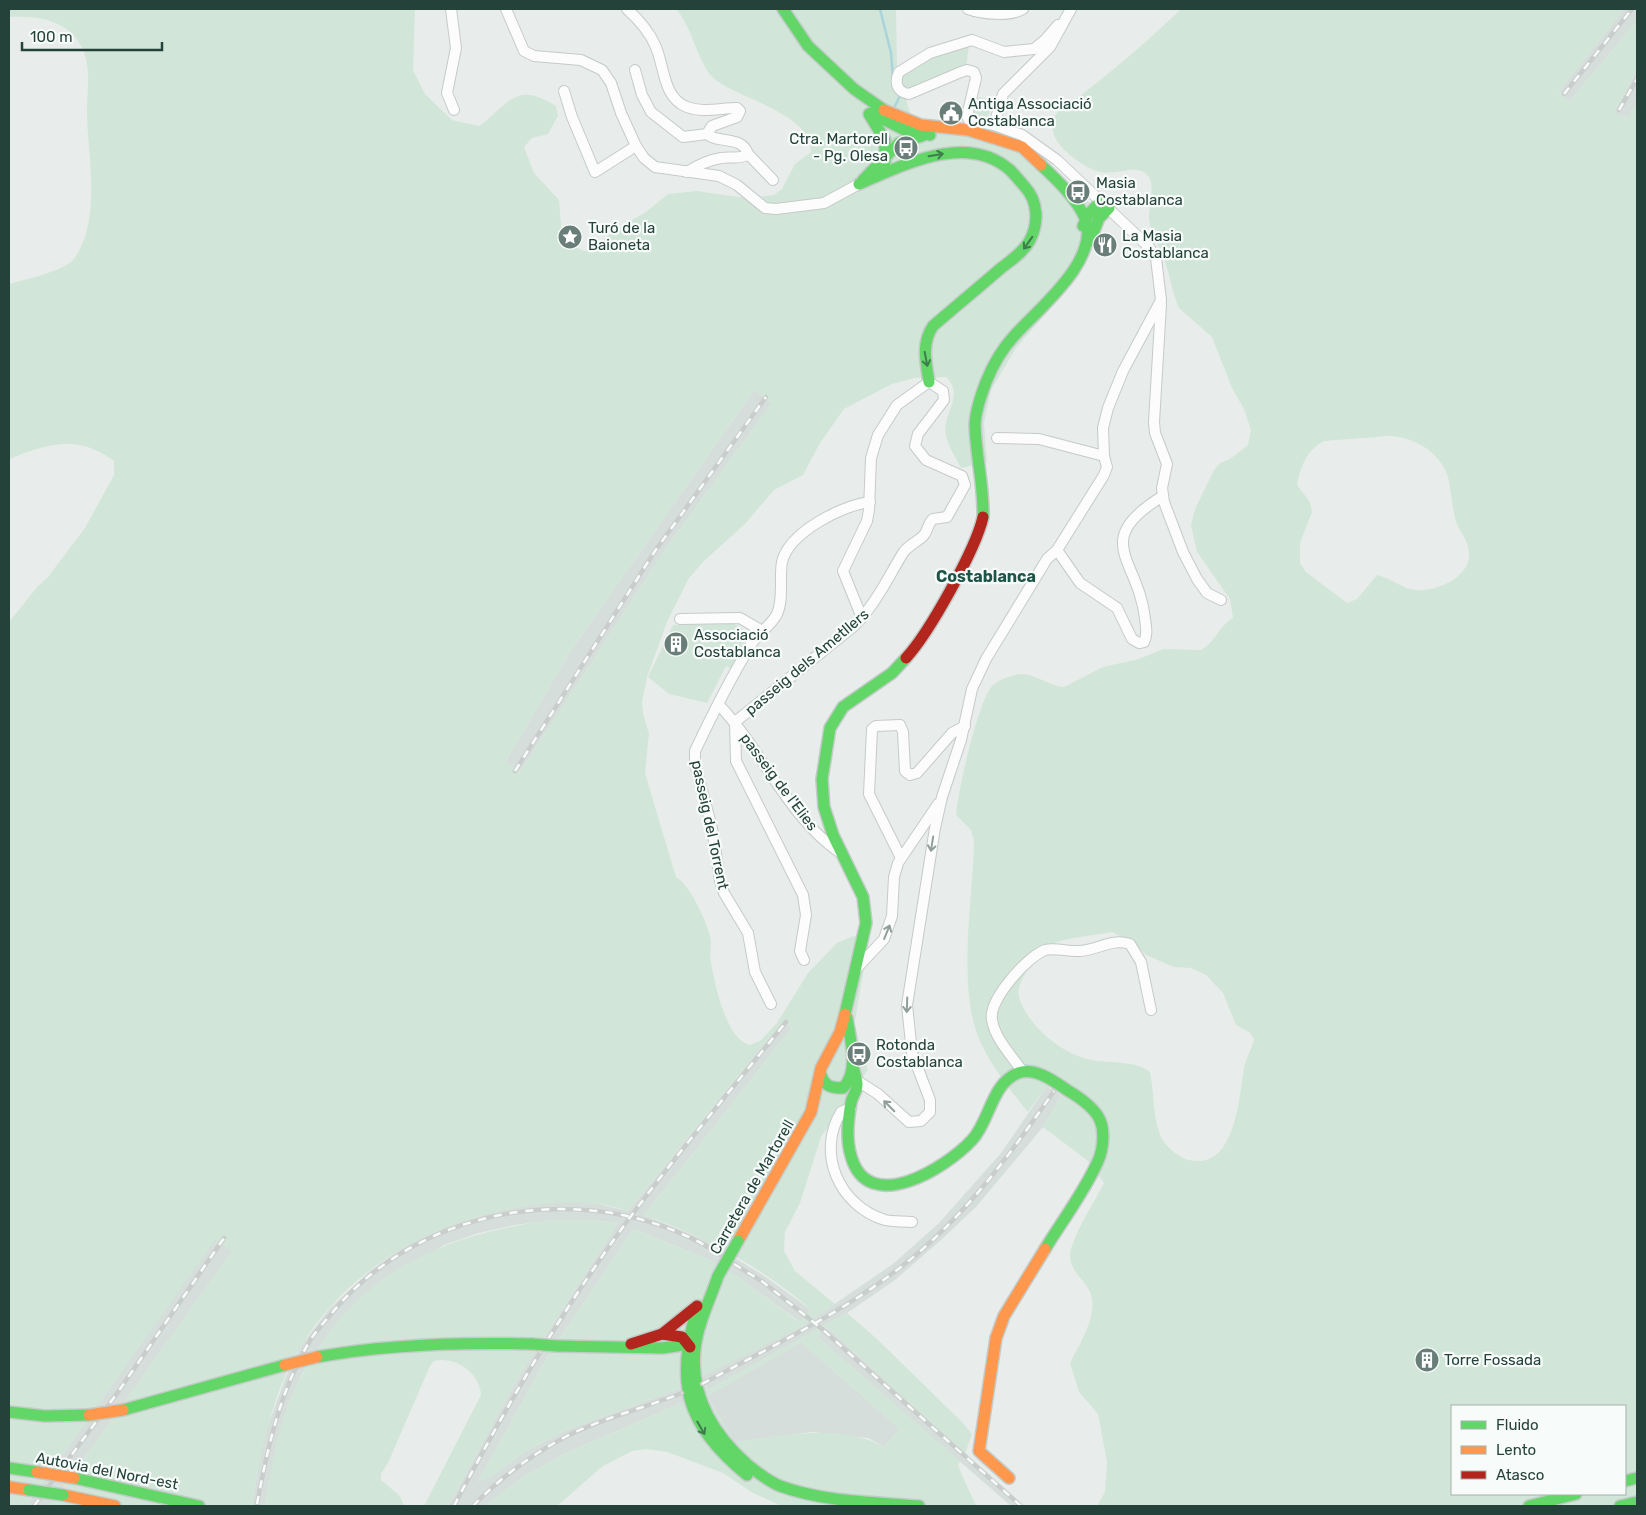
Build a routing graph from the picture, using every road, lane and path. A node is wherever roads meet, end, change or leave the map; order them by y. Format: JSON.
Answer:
{"nodes":[{"id":1,"x":451,"y":9,"type":"edge"},
{"id":2,"x":506,"y":9,"type":"edge"},
{"id":3,"x":627,"y":9,"type":"edge"},
{"id":4,"x":783,"y":9,"type":"edge"},
{"id":5,"x":968,"y":9,"type":"edge"},
{"id":6,"x":1022,"y":9,"type":"edge"},
{"id":7,"x":1070,"y":10,"type":"edge"},
{"id":8,"x":808,"y":46,"type":"junction"},
{"id":9,"x":635,"y":70,"type":"dead end"},
{"id":10,"x":564,"y":91,"type":"dead end"},
{"id":11,"x":454,"y":110,"type":"dead end"},
{"id":12,"x":867,"y":110,"type":"junction"},
{"id":13,"x":883,"y":110,"type":"junction"},
{"id":14,"x":921,"y":125,"type":"junction"},
{"id":15,"x":994,"y":125,"type":"junction"},
{"id":16,"x":898,"y":127,"type":"junction"},
{"id":17,"x":707,"y":134,"type":"junction"},
{"id":18,"x":982,"y":134,"type":"junction"},
{"id":19,"x":927,"y":135,"type":"junction"},
{"id":20,"x":885,"y":140,"type":"junction"},
{"id":21,"x":1006,"y":142,"type":"junction"},
{"id":22,"x":899,"y":143,"type":"junction"},
{"id":23,"x":636,"y":146,"type":"junction"},
{"id":24,"x":748,"y":154,"type":"junction"},
{"id":25,"x":884,"y":160,"type":"junction"},
{"id":26,"x":891,"y":171,"type":"junction"},
{"id":27,"x":686,"y":173,"type":"junction"},
{"id":28,"x":773,"y":180,"type":"dead end"},
{"id":29,"x":859,"y":184,"type":"junction"},
{"id":30,"x":1060,"y":197,"type":"junction"},
{"id":31,"x":1105,"y":204,"type":"junction"},
{"id":32,"x":1099,"y":218,"type":"junction"},
{"id":33,"x":1086,"y":219,"type":"junction"},
{"id":34,"x":1077,"y":241,"type":"junction"},
{"id":35,"x":1083,"y":253,"type":"junction"},
{"id":36,"x":1161,"y":300,"type":"junction"},
{"id":37,"x":1035,"y":314,"type":"junction"},
{"id":38,"x":929,"y":382,"type":"junction"},
{"id":39,"x":997,"y":438,"type":"dead end"},
{"id":40,"x":1104,"y":456,"type":"junction"},
{"id":41,"x":1162,"y":496,"type":"junction"},
{"id":42,"x":870,"y":502,"type":"junction"},
{"id":43,"x":1057,"y":550,"type":"junction"},
{"id":44,"x":1221,"y":600,"type":"dead end"},
{"id":45,"x":862,"y":618,"type":"junction"},
{"id":46,"x":680,"y":619,"type":"dead end"},
{"id":47,"x":762,"y":631,"type":"junction"},
{"id":48,"x":719,"y":705,"type":"junction"},
{"id":49,"x":735,"y":722,"type":"junction"},
{"id":50,"x":965,"y":726,"type":"junction"},
{"id":51,"x":942,"y":797,"type":"junction"},
{"id":52,"x":844,"y":855,"type":"junction"},
{"id":53,"x":901,"y":858,"type":"junction"},
{"id":54,"x":804,"y":960,"type":"dead end"},
{"id":55,"x":856,"y":969,"type":"junction"},
{"id":56,"x":771,"y":1004,"type":"dead end"},
{"id":57,"x":847,"y":1007,"type":"junction"},
{"id":58,"x":1151,"y":1010,"type":"dead end"},
{"id":59,"x":827,"y":1059,"type":"junction"},
{"id":60,"x":854,"y":1071,"type":"junction"},
{"id":61,"x":1023,"y":1072,"type":"junction"},
{"id":62,"x":821,"y":1075,"type":"junction"},
{"id":63,"x":837,"y":1089,"type":"junction"},
{"id":64,"x":851,"y":1105,"type":"junction"},
{"id":65,"x":811,"y":1112,"type":"junction"},
{"id":66,"x":912,"y":1222,"type":"dead end"},
{"id":67,"x":718,"y":1276,"type":"junction"},
{"id":68,"x":699,"y":1303,"type":"junction"},
{"id":69,"x":702,"y":1319,"type":"junction"},
{"id":70,"x":662,"y":1334,"type":"junction"},
{"id":71,"x":687,"y":1341,"type":"junction"},
{"id":72,"x":626,"y":1346,"type":"junction"},
{"id":73,"x":663,"y":1348,"type":"junction"},
{"id":74,"x":684,"y":1365,"type":"junction"},
{"id":75,"x":9,"y":1412,"type":"edge"},
{"id":76,"x":706,"y":1416,"type":"junction"},
{"id":77,"x":9,"y":1468,"type":"edge"},
{"id":78,"x":1009,"y":1478,"type":"dead end"},
{"id":79,"x":768,"y":1481,"type":"junction"},
{"id":80,"x":9,"y":1487,"type":"edge"},
{"id":81,"x":1572,"y":1495,"type":"edge"},
{"id":82,"x":1637,"y":1502,"type":"edge"},
{"id":83,"x":115,"y":1506,"type":"edge"},
{"id":84,"x":199,"y":1506,"type":"edge"},
{"id":85,"x":919,"y":1506,"type":"edge"},
{"id":86,"x":1529,"y":1506,"type":"edge"},
{"id":87,"x":1620,"y":1506,"type":"edge"}],
"edges":[{"from":1,"to":11,"type":"street"},
{"from":2,"to":23,"type":"street"},
{"from":3,"to":17,"type":"street"},
{"from":4,"to":8,"type":"main road"},
{"from":5,"to":6,"type":"street"},
{"from":7,"to":15,"type":"street"},
{"from":7,"to":15,"type":"street"},
{"from":8,"to":12,"type":"main road"},
{"from":8,"to":13,"type":"main road"},
{"from":9,"to":17,"type":"street"},
{"from":10,"to":23,"type":"street"},
{"from":12,"to":16,"type":"main road"},
{"from":12,"to":20,"type":"main road"},
{"from":13,"to":14,"type":"main road"},
{"from":13,"to":16,"type":"main road"},
{"from":14,"to":16,"type":"main road"},
{"from":14,"to":18,"type":"main road"},
{"from":15,"to":31,"type":"street"},
{"from":16,"to":19,"type":"main road"},
{"from":16,"to":20,"type":"main road"},
{"from":16,"to":22,"type":"main road"},
{"from":17,"to":24,"type":"street"},
{"from":18,"to":19,"type":"main road"},
{"from":18,"to":21,"type":"main road"},
{"from":19,"to":22,"type":"main road"},
{"from":20,"to":25,"type":"main road"},
{"from":21,"to":30,"type":"main road"},
{"from":21,"to":33,"type":"main road"},
{"from":22,"to":25,"type":"main road"},
{"from":23,"to":27,"type":"street"},
{"from":24,"to":27,"type":"street"},
{"from":24,"to":28,"type":"street"},
{"from":25,"to":26,"type":"main road"},
{"from":25,"to":29,"type":"main road"},
{"from":26,"to":29,"type":"main road"},
{"from":26,"to":38,"type":"main road","one_way":true},
{"from":27,"to":29,"type":"street"},
{"from":30,"to":33,"type":"main road"},
{"from":30,"to":34,"type":"main road"},
{"from":31,"to":32,"type":"main road"},
{"from":31,"to":33,"type":"main road"},
{"from":31,"to":36,"type":"street"},
{"from":32,"to":33,"type":"main road"},
{"from":32,"to":35,"type":"main road"},
{"from":33,"to":34,"type":"main road"},
{"from":33,"to":35,"type":"main road"},
{"from":34,"to":37,"type":"main road"},
{"from":35,"to":37,"type":"main road"},
{"from":36,"to":40,"type":"street"},
{"from":36,"to":41,"type":"street"},
{"from":37,"to":52,"type":"main road"},
{"from":38,"to":42,"type":"street"},
{"from":38,"to":45,"type":"street","name":"passeig dels Ametllers"},
{"from":39,"to":40,"type":"street"},
{"from":40,"to":43,"type":"street"},
{"from":41,"to":43,"type":"street"},
{"from":41,"to":44,"type":"street"},
{"from":42,"to":45,"type":"street"},
{"from":42,"to":47,"type":"street","name":"passeig del Torrent"},
{"from":43,"to":50,"type":"street"},
{"from":45,"to":49,"type":"street","name":"passeig dels Ametllers"},
{"from":46,"to":47,"type":"street"},
{"from":47,"to":48,"type":"street","name":"passeig del Torrent"},
{"from":48,"to":49,"type":"street","name":"passeig de l'Elies"},
{"from":48,"to":56,"type":"street","name":"passeig del Torrent"},
{"from":49,"to":52,"type":"street","name":"passeig de l'Elies"},
{"from":49,"to":54,"type":"street"},
{"from":50,"to":51,"type":"street"},
{"from":50,"to":53,"type":"street"},
{"from":51,"to":53,"type":"street"},
{"from":51,"to":60,"type":"street","one_way":true},
{"from":52,"to":55,"type":"main road"},
{"from":55,"to":53,"type":"street","one_way":true},
{"from":55,"to":57,"type":"main road"},
{"from":57,"to":59,"type":"main road"},
{"from":57,"to":60,"type":"main road"},
{"from":58,"to":61,"type":"street"},
{"from":59,"to":60,"type":"main road"},
{"from":59,"to":62,"type":"main road"},
{"from":60,"to":63,"type":"main road"},
{"from":60,"to":64,"type":"main road"},
{"from":61,"to":64,"type":"main road"},
{"from":61,"to":78,"type":"main road"},
{"from":62,"to":63,"type":"main road"},
{"from":62,"to":65,"type":"main road"},
{"from":63,"to":64,"type":"main road"},
{"from":63,"to":65,"type":"main road"},
{"from":64,"to":66,"type":"street"},
{"from":65,"to":67,"type":"main road","name":"Carretera de Martorell","bridge":true},
{"from":67,"to":68,"type":"main road"},
{"from":67,"to":69,"type":"main road"},
{"from":68,"to":70,"type":"main road"},
{"from":68,"to":71,"type":"main road"},
{"from":69,"to":71,"type":"main road"},
{"from":69,"to":76,"type":"main road"},
{"from":70,"to":71,"type":"main road"},
{"from":70,"to":72,"type":"main road"},
{"from":71,"to":73,"type":"main road"},
{"from":71,"to":74,"type":"main road"},
{"from":71,"to":76,"type":"main road"},
{"from":72,"to":73,"type":"main road"},
{"from":72,"to":75,"type":"main road","bridge":true},
{"from":73,"to":74,"type":"main road"},
{"from":74,"to":79,"type":"main road","one_way":true},
{"from":76,"to":79,"type":"main road"},
{"from":77,"to":84,"type":"main road","name":"Autovia del Nord-est","bridge":true},
{"from":79,"to":85,"type":"main road"},
{"from":80,"to":83,"type":"main road","bridge":true},
{"from":81,"to":86,"type":"main road"},
{"from":82,"to":87,"type":"main road"}]}
